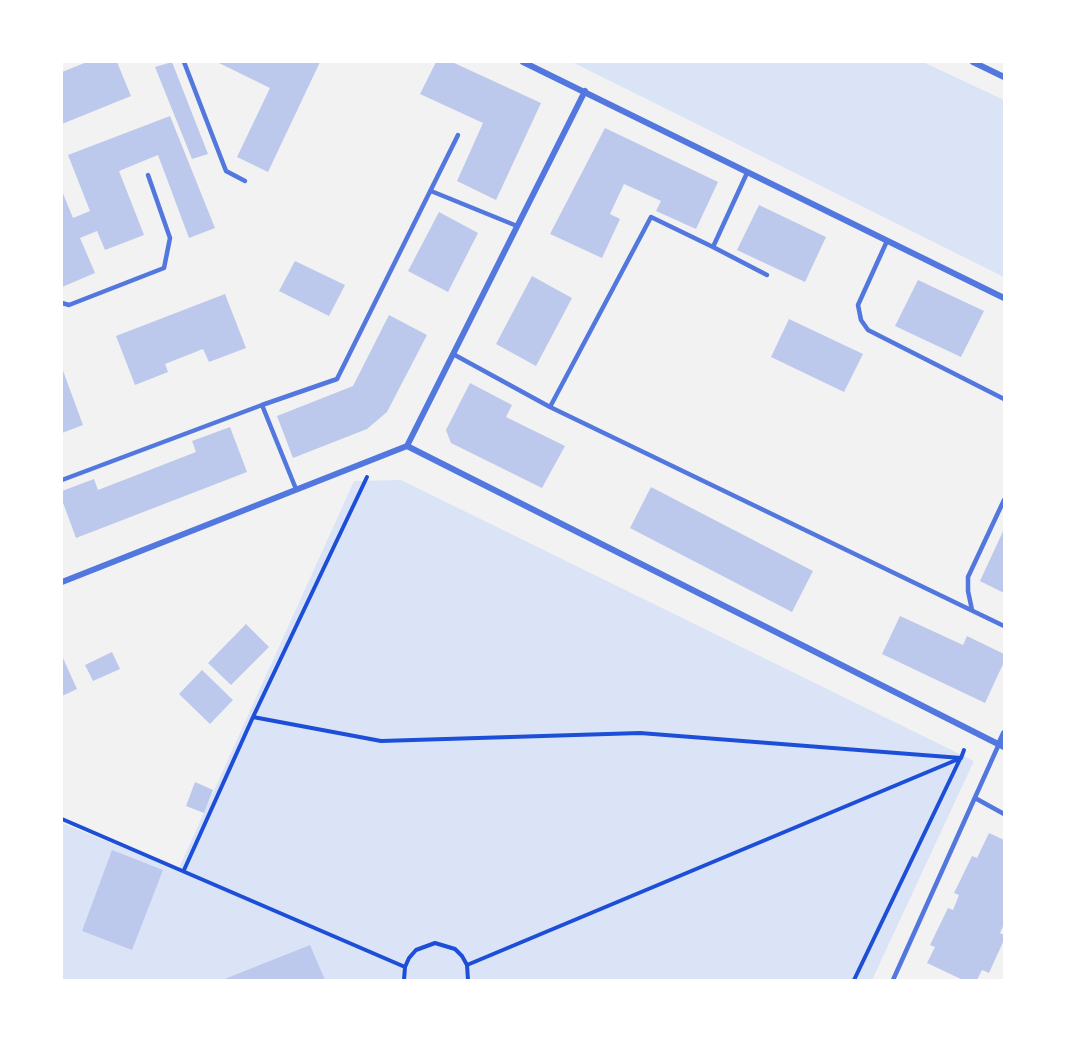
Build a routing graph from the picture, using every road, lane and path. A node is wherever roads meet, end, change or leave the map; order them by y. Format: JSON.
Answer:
{"nodes":[{"id":1,"x":184,"y":62,"type":"edge"},
{"id":2,"x":523,"y":62,"type":"edge"},
{"id":3,"x":973,"y":62,"type":"edge"},
{"id":4,"x":1005,"y":77,"type":"edge"},
{"id":5,"x":585,"y":91,"type":"junction"},
{"id":6,"x":458,"y":135,"type":"dead end"},
{"id":7,"x":747,"y":173,"type":"junction"},
{"id":8,"x":148,"y":175,"type":"dead end"},
{"id":9,"x":246,"y":181,"type":"dead end"},
{"id":10,"x":431,"y":191,"type":"junction"},
{"id":11,"x":517,"y":226,"type":"junction"},
{"id":12,"x":886,"y":241,"type":"junction"},
{"id":13,"x":713,"y":247,"type":"junction"},
{"id":14,"x":767,"y":275,"type":"dead end"},
{"id":15,"x":1005,"y":298,"type":"edge"},
{"id":16,"x":62,"y":303,"type":"edge"},
{"id":17,"x":453,"y":354,"type":"junction"},
{"id":18,"x":1005,"y":399,"type":"edge"},
{"id":19,"x":262,"y":405,"type":"junction"},
{"id":20,"x":550,"y":407,"type":"junction"},
{"id":21,"x":407,"y":446,"type":"junction"},
{"id":22,"x":367,"y":477,"type":"dead end"},
{"id":23,"x":62,"y":480,"type":"edge"},
{"id":24,"x":296,"y":489,"type":"junction"},
{"id":25,"x":1005,"y":500,"type":"edge"},
{"id":26,"x":62,"y":582,"type":"edge"},
{"id":27,"x":972,"y":610,"type":"junction"},
{"id":28,"x":1005,"y":626,"type":"edge"},
{"id":29,"x":253,"y":717,"type":"junction"},
{"id":30,"x":1005,"y":733,"type":"edge"},
{"id":31,"x":1002,"y":745,"type":"edge"},
{"id":32,"x":964,"y":750,"type":"dead end"},
{"id":33,"x":961,"y":758,"type":"junction"},
{"id":34,"x":975,"y":798,"type":"junction"},
{"id":35,"x":1005,"y":814,"type":"edge"},
{"id":36,"x":62,"y":819,"type":"edge"},
{"id":37,"x":184,"y":870,"type":"junction"},
{"id":38,"x":467,"y":965,"type":"junction"},
{"id":39,"x":405,"y":967,"type":"junction"},
{"id":40,"x":404,"y":981,"type":"edge"},
{"id":41,"x":468,"y":981,"type":"edge"},
{"id":42,"x":854,"y":981,"type":"edge"},
{"id":43,"x":893,"y":981,"type":"edge"}],
"edges":[{"from":1,"to":9,"type":"lane"},
{"from":2,"to":5,"type":"street"},
{"from":3,"to":4,"type":"street"},
{"from":5,"to":7,"type":"street"},
{"from":5,"to":11,"type":"street"},
{"from":6,"to":10,"type":"lane"},
{"from":7,"to":12,"type":"street"},
{"from":7,"to":13,"type":"lane"},
{"from":8,"to":16,"type":"lane"},
{"from":10,"to":11,"type":"lane"},
{"from":10,"to":19,"type":"lane"},
{"from":11,"to":17,"type":"street"},
{"from":12,"to":15,"type":"street"},
{"from":12,"to":18,"type":"lane"},
{"from":13,"to":14,"type":"lane"},
{"from":13,"to":20,"type":"lane"},
{"from":17,"to":20,"type":"lane"},
{"from":17,"to":21,"type":"street"},
{"from":19,"to":23,"type":"lane"},
{"from":19,"to":24,"type":"lane"},
{"from":20,"to":27,"type":"lane"},
{"from":21,"to":24,"type":"street"},
{"from":21,"to":31,"type":"street"},
{"from":22,"to":29,"type":"path"},
{"from":24,"to":26,"type":"street"},
{"from":25,"to":27,"type":"lane"},
{"from":27,"to":28,"type":"lane"},
{"from":29,"to":33,"type":"path"},
{"from":29,"to":37,"type":"path"},
{"from":30,"to":31,"type":"street"},
{"from":31,"to":34,"type":"lane"},
{"from":32,"to":33,"type":"path"},
{"from":33,"to":38,"type":"path"},
{"from":33,"to":42,"type":"path"},
{"from":34,"to":35,"type":"lane"},
{"from":34,"to":43,"type":"lane"},
{"from":36,"to":37,"type":"path"},
{"from":37,"to":39,"type":"path"},
{"from":38,"to":39,"type":"path"},
{"from":38,"to":41,"type":"path"},
{"from":39,"to":40,"type":"path"}]}
